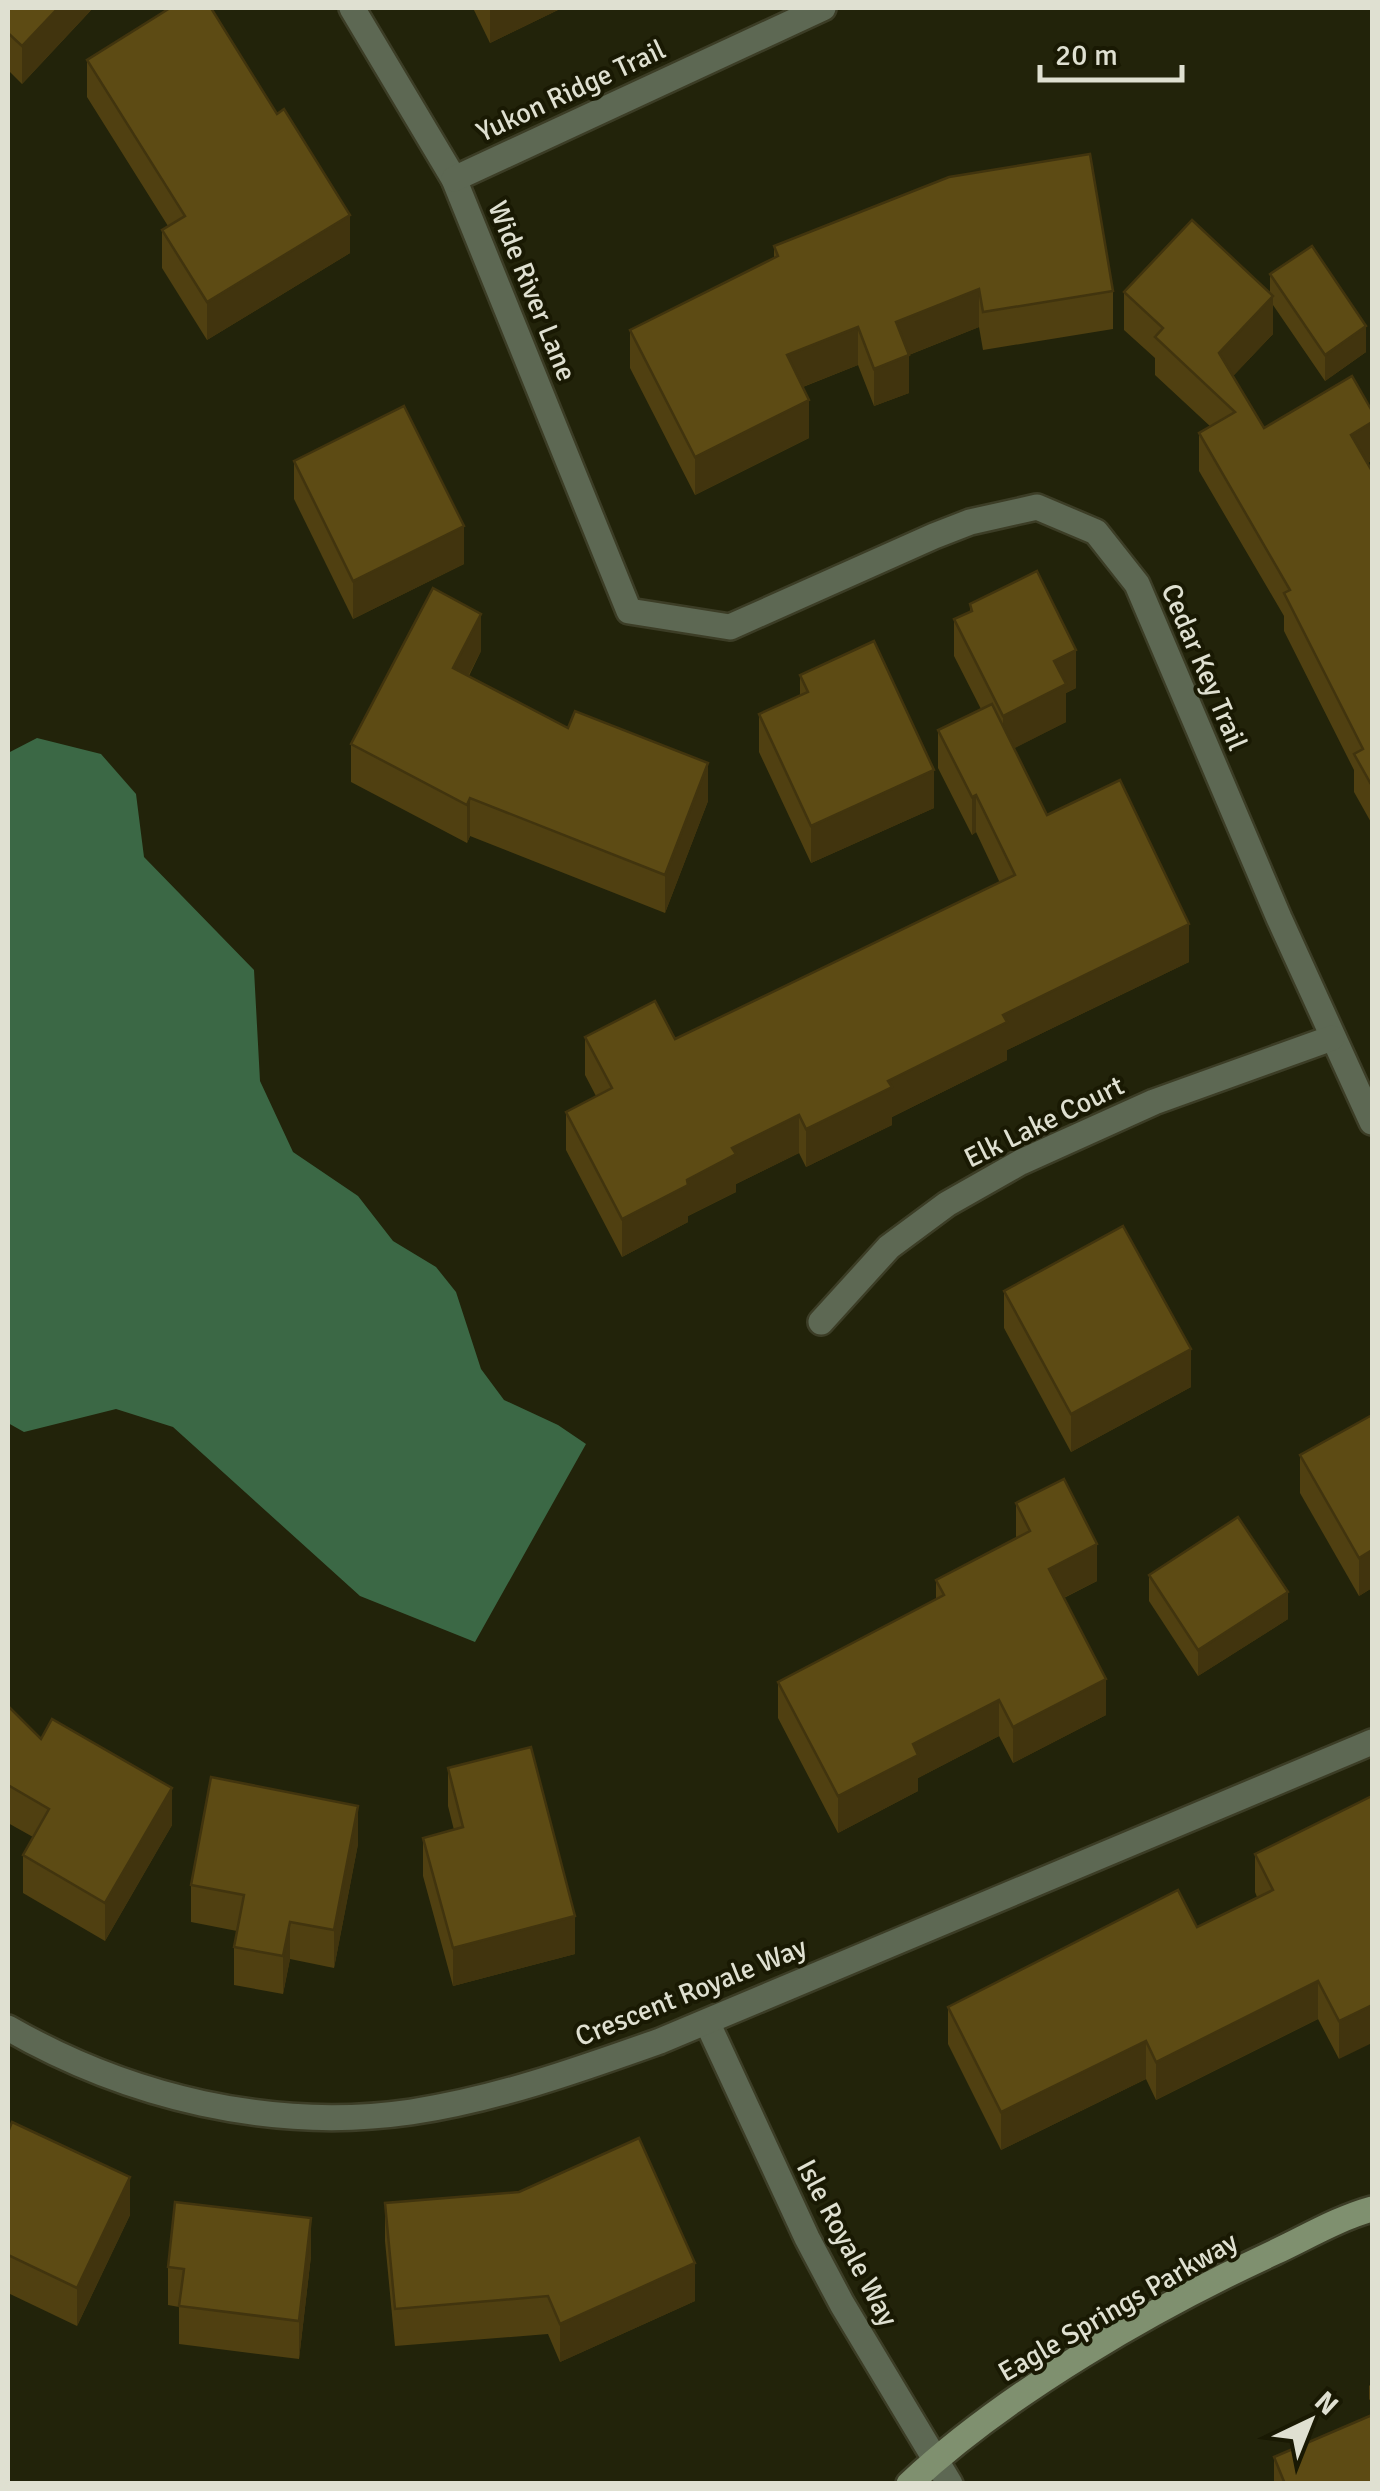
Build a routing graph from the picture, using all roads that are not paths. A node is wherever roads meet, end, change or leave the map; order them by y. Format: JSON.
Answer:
{"nodes":[{"id":1,"x":352,"y":8,"type":"edge"},
{"id":2,"x":823,"y":8,"type":"edge"},
{"id":3,"x":454,"y":179,"type":"junction"},
{"id":4,"x":629,"y":611,"type":"joint"},
{"id":5,"x":1332,"y":1038,"type":"junction"},
{"id":6,"x":1372,"y":1122,"type":"edge"},
{"id":7,"x":821,"y":1322,"type":"dead end"},
{"id":8,"x":1372,"y":1742,"type":"edge"},
{"id":9,"x":707,"y":2022,"type":"junction"},
{"id":10,"x":8,"y":2028,"type":"edge"},
{"id":11,"x":1372,"y":2209,"type":"edge"},
{"id":12,"x":938,"y":2458,"type":"junction"},
{"id":13,"x":910,"y":2484,"type":"edge"},
{"id":14,"x":950,"y":2484,"type":"edge"}],
"edges":[{"from":1,"to":3,"type":"street","name":"Wide River Lane"},
{"from":2,"to":3,"type":"street","name":"Yukon Ridge Trail"},
{"from":3,"to":4,"type":"street","name":"Wide River Lane"},
{"from":4,"to":5,"type":"street","name":"Cedar Key Trail"},
{"from":5,"to":6,"type":"street","name":"Cedar Key Trail"},
{"from":5,"to":7,"type":"street","name":"Elk Lake Court"},
{"from":8,"to":9,"type":"street","name":"Crescent Royale Way"},
{"from":9,"to":10,"type":"street","name":"Crescent Royale Way"},
{"from":9,"to":12,"type":"street","name":"Isle Royale Way"},
{"from":11,"to":12,"type":"street","name":"Eagle Springs Parkway"},
{"from":12,"to":13,"type":"street","name":"Eagle Springs Parkway"},
{"from":12,"to":14,"type":"street","name":"Isle Royale Way"}]}
